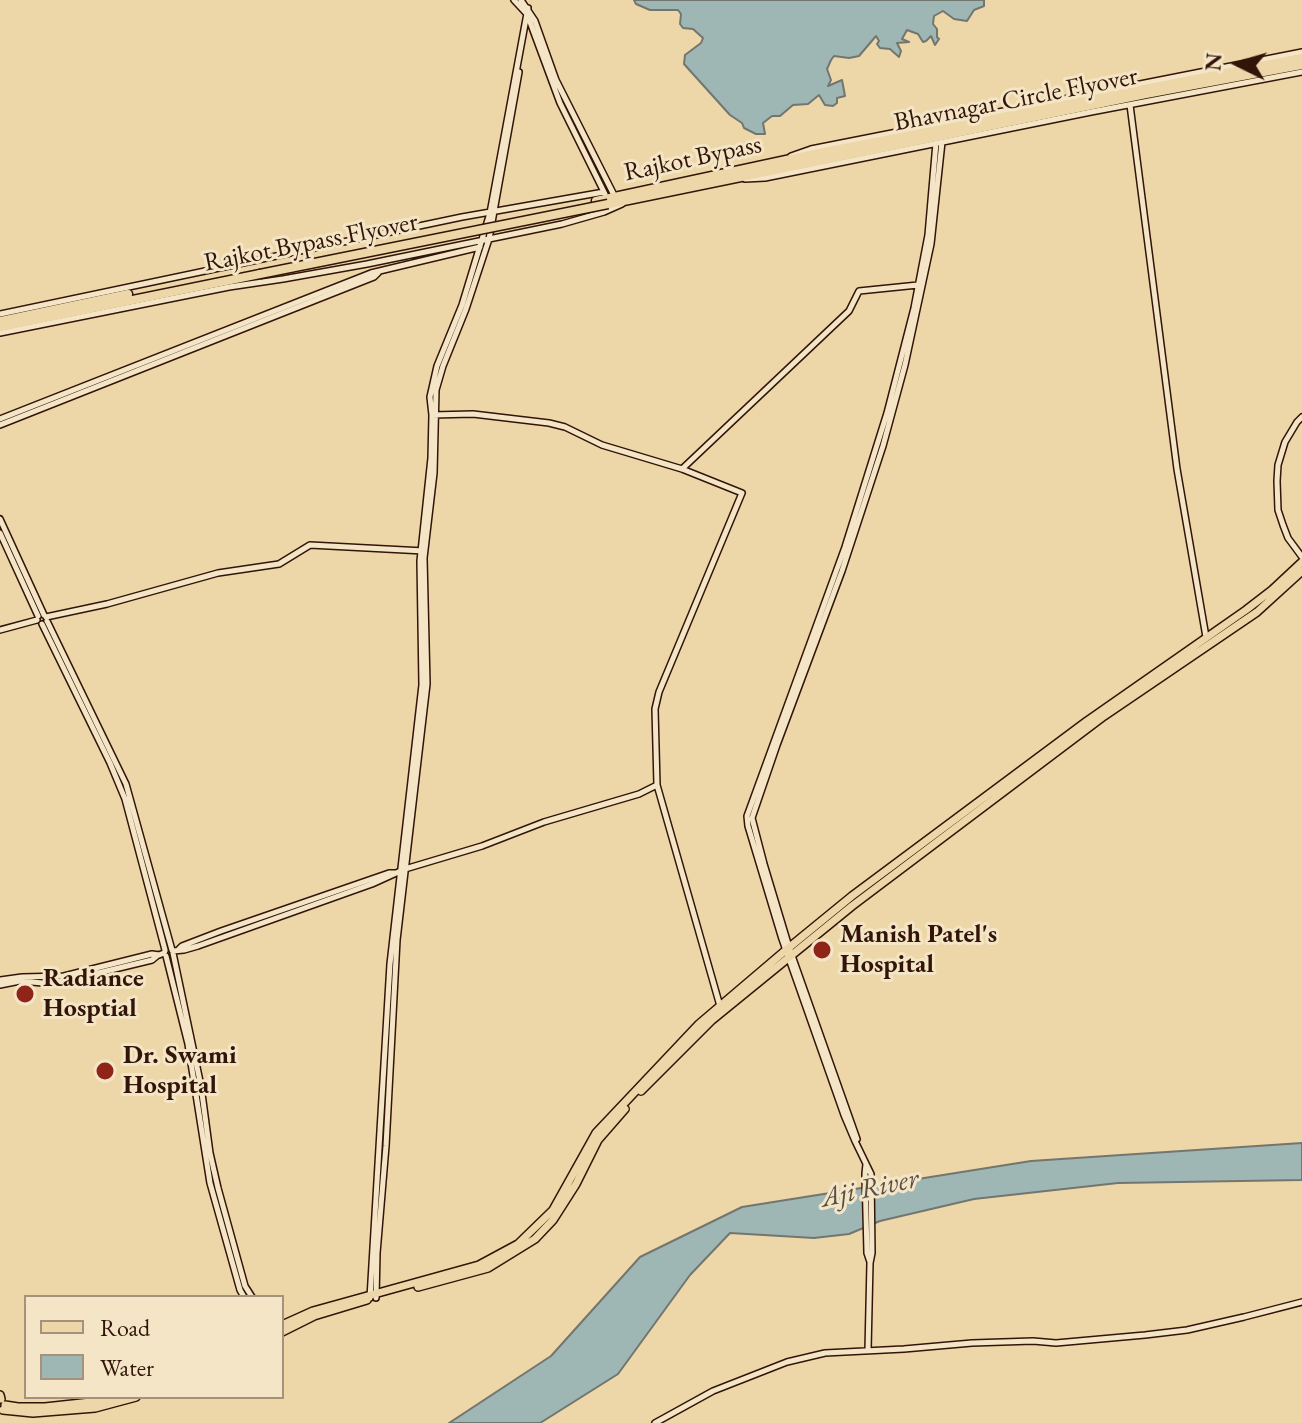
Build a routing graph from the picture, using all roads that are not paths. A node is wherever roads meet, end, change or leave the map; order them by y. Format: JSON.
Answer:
{"nodes":[{"id":1,"x":514,"y":0,"type":"edge"},
{"id":2,"x":521,"y":0,"type":"edge"},
{"id":3,"x":528,"y":13,"type":"junction"},
{"id":4,"x":1302,"y":55,"type":"edge"},
{"id":5,"x":1302,"y":65,"type":"edge"},
{"id":6,"x":1302,"y":72,"type":"edge"},
{"id":7,"x":1130,"y":105,"type":"junction"},
{"id":8,"x":939,"y":142,"type":"junction"},
{"id":9,"x":787,"y":159,"type":"joint"},
{"id":10,"x":738,"y":177,"type":"junction"},
{"id":11,"x":608,"y":198,"type":"junction"},
{"id":12,"x":630,"y":199,"type":"junction"},
{"id":13,"x":492,"y":212,"type":"junction"},
{"id":14,"x":484,"y":242,"type":"junction"},
{"id":15,"x":259,"y":271,"type":"junction"},
{"id":16,"x":920,"y":285,"type":"junction"},
{"id":17,"x":0,"y":314,"type":"edge"},
{"id":18,"x":0,"y":327,"type":"edge"},
{"id":19,"x":1302,"y":417,"type":"edge"},
{"id":20,"x":434,"y":418,"type":"junction"},
{"id":21,"x":0,"y":422,"type":"edge"},
{"id":22,"x":682,"y":469,"type":"junction"},
{"id":23,"x":0,"y":519,"type":"edge"},
{"id":24,"x":0,"y":533,"type":"edge"},
{"id":25,"x":422,"y":551,"type":"junction"},
{"id":26,"x":1302,"y":560,"type":"edge"},
{"id":27,"x":1302,"y":571,"type":"edge"},
{"id":28,"x":42,"y":619,"type":"junction"},
{"id":29,"x":0,"y":630,"type":"edge"},
{"id":30,"x":1207,"y":642,"type":"junction"},
{"id":31,"x":105,"y":747,"type":"junction"},
{"id":32,"x":657,"y":785,"type":"junction"},
{"id":33,"x":401,"y":871,"type":"junction"},
{"id":34,"x":169,"y":952,"type":"junction"},
{"id":35,"x":789,"y":952,"type":"junction"},
{"id":36,"x":0,"y":982,"type":"edge"},
{"id":37,"x":720,"y":1007,"type":"junction"},
{"id":38,"x":531,"y":1237,"type":"junction"},
{"id":39,"x":243,"y":1295,"type":"edge"},
{"id":40,"x":251,"y":1295,"type":"edge"},
{"id":41,"x":373,"y":1296,"type":"junction"},
{"id":42,"x":1302,"y":1302,"type":"edge"},
{"id":43,"x":284,"y":1324,"type":"edge"},
{"id":44,"x":284,"y":1331,"type":"edge"},
{"id":45,"x":868,"y":1350,"type":"junction"},
{"id":46,"x":105,"y":1399,"type":"edge"},
{"id":47,"x":129,"y":1399,"type":"edge"},
{"id":48,"x":1,"y":1403,"type":"edge"},
{"id":49,"x":655,"y":1423,"type":"edge"}],
"edges":[{"from":1,"to":3,"type":"street"},
{"from":2,"to":3,"type":"street"},
{"from":3,"to":11,"type":"street"},
{"from":3,"to":11,"type":"street"},
{"from":3,"to":13,"type":"street"},
{"from":4,"to":9,"type":"highway","name":"Bhavnagar Circle Flyover"},
{"from":5,"to":10,"type":"highway","name":"Bhavnagar Circle Flyover"},
{"from":6,"to":7,"type":"street"},
{"from":7,"to":8,"type":"street"},
{"from":7,"to":30,"type":"street"},
{"from":8,"to":10,"type":"street"},
{"from":8,"to":16,"type":"street"},
{"from":9,"to":11,"type":"highway","name":"Rajkot Bypass"},
{"from":10,"to":12,"type":"highway","name":"Rajkot Bypass"},
{"from":11,"to":12,"type":"highway","name":"Rajkot Bypass Flyover"},
{"from":11,"to":13,"type":"street"},
{"from":11,"to":15,"type":"highway","name":"Rajkot Bypass Flyover","bridge":true},
{"from":11,"to":15,"type":"highway","name":"Rajkot Bypass Flyover","bridge":true},
{"from":12,"to":14,"type":"street"},
{"from":13,"to":14,"type":"street"},
{"from":13,"to":17,"type":"street"},
{"from":14,"to":18,"type":"street"},
{"from":14,"to":20,"type":"street"},
{"from":14,"to":20,"type":"street"},
{"from":14,"to":21,"type":"street"},
{"from":15,"to":18,"type":"highway","name":"Rajkot Bypass Flyover"},
{"from":16,"to":22,"type":"street"},
{"from":16,"to":35,"type":"street"},
{"from":19,"to":26,"type":"street"},
{"from":20,"to":22,"type":"street"},
{"from":20,"to":25,"type":"street"},
{"from":22,"to":32,"type":"street"},
{"from":23,"to":28,"type":"street"},
{"from":24,"to":28,"type":"street"},
{"from":25,"to":28,"type":"street"},
{"from":25,"to":33,"type":"street"},
{"from":26,"to":30,"type":"main road"},
{"from":27,"to":30,"type":"main road"},
{"from":28,"to":29,"type":"street"},
{"from":28,"to":31,"type":"street"},
{"from":30,"to":35,"type":"main road"},
{"from":31,"to":34,"type":"street"},
{"from":31,"to":34,"type":"street"},
{"from":32,"to":33,"type":"street"},
{"from":32,"to":37,"type":"street"},
{"from":33,"to":34,"type":"street"},
{"from":33,"to":41,"type":"street"},
{"from":34,"to":36,"type":"street"},
{"from":34,"to":39,"type":"street"},
{"from":34,"to":40,"type":"street"},
{"from":35,"to":37,"type":"main road"},
{"from":35,"to":38,"type":"main road"},
{"from":35,"to":45,"type":"street"},
{"from":37,"to":38,"type":"main road"},
{"from":38,"to":41,"type":"main road"},
{"from":41,"to":43,"type":"main road"},
{"from":41,"to":44,"type":"main road"},
{"from":42,"to":45,"type":"street"},
{"from":45,"to":49,"type":"street"},
{"from":46,"to":48,"type":"main road"},
{"from":47,"to":48,"type":"main road"}]}
